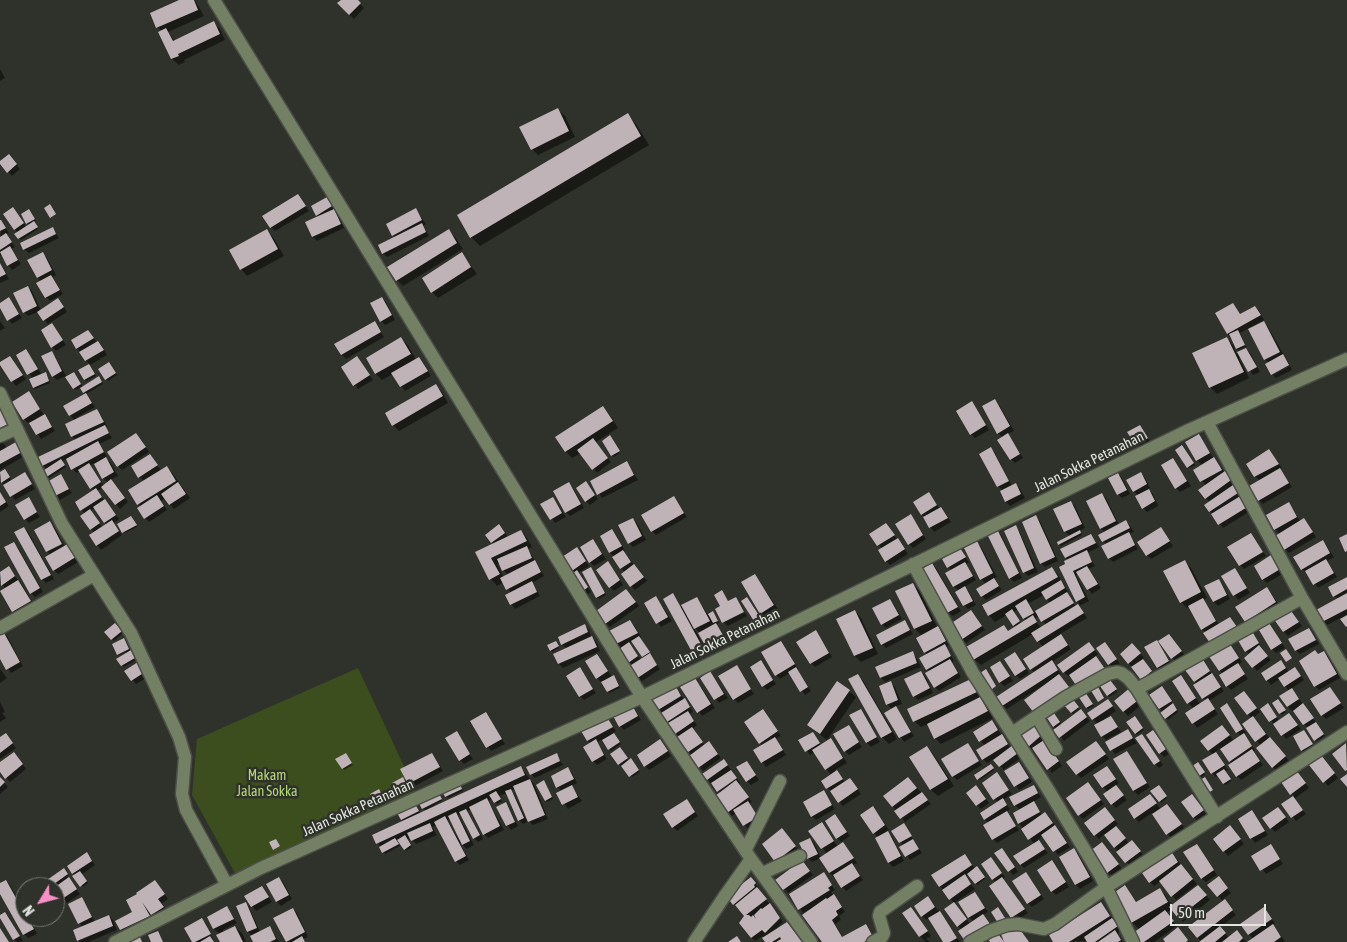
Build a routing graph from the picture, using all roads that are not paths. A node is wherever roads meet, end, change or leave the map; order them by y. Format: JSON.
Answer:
{"nodes":[{"id":1,"x":214,"y":0,"type":"edge"},
{"id":2,"x":1347,"y":359,"type":"edge"},
{"id":3,"x":0,"y":393,"type":"edge"},
{"id":4,"x":1207,"y":422,"type":"junction"},
{"id":5,"x":16,"y":429,"type":"junction"},
{"id":6,"x":0,"y":436,"type":"edge"},
{"id":7,"x":913,"y":564,"type":"junction"},
{"id":8,"x":94,"y":575,"type":"junction"},
{"id":9,"x":1302,"y":598,"type":"junction"},
{"id":10,"x":0,"y":628,"type":"edge"},
{"id":11,"x":1347,"y":674,"type":"edge"},
{"id":12,"x":1137,"y":689,"type":"junction"},
{"id":13,"x":642,"y":697,"type":"junction"},
{"id":14,"x":1037,"y":716,"type":"junction"},
{"id":15,"x":1347,"y":732,"type":"edge"},
{"id":16,"x":1012,"y":733,"type":"junction"},
{"id":17,"x":1056,"y":749,"type":"dead end"},
{"id":18,"x":780,"y":781,"type":"dead end"},
{"id":19,"x":1217,"y":817,"type":"junction"},
{"id":20,"x":749,"y":854,"type":"junction"},
{"id":21,"x":800,"y":856,"type":"dead end"},
{"id":22,"x":763,"y":873,"type":"junction"},
{"id":23,"x":227,"y":885,"type":"junction"},
{"id":24,"x":917,"y":886,"type":"dead end"},
{"id":25,"x":1105,"y":888,"type":"junction"},
{"id":26,"x":115,"y":942,"type":"edge"},
{"id":27,"x":694,"y":942,"type":"edge"},
{"id":28,"x":811,"y":942,"type":"edge"},
{"id":29,"x":873,"y":942,"type":"edge"},
{"id":30,"x":970,"y":942,"type":"edge"},
{"id":31,"x":1133,"y":942,"type":"edge"}],
"edges":[{"from":1,"to":13,"type":"street"},
{"from":2,"to":4,"type":"street","name":"Jalan Sokka Petanahan"},
{"from":3,"to":5,"type":"street"},
{"from":4,"to":7,"type":"street","name":"Jalan Sokka Petanahan"},
{"from":4,"to":9,"type":"street"},
{"from":5,"to":6,"type":"street"},
{"from":5,"to":8,"type":"street"},
{"from":7,"to":13,"type":"street","name":"Jalan Sokka Petanahan"},
{"from":7,"to":16,"type":"street"},
{"from":8,"to":10,"type":"street"},
{"from":8,"to":23,"type":"street"},
{"from":9,"to":11,"type":"street"},
{"from":9,"to":12,"type":"street"},
{"from":12,"to":14,"type":"street"},
{"from":12,"to":19,"type":"street"},
{"from":13,"to":20,"type":"street"},
{"from":13,"to":23,"type":"street","name":"Jalan Sokka Petanahan"},
{"from":14,"to":16,"type":"street"},
{"from":14,"to":17,"type":"street"},
{"from":15,"to":19,"type":"street"},
{"from":16,"to":25,"type":"street"},
{"from":18,"to":20,"type":"street"},
{"from":19,"to":25,"type":"street"},
{"from":20,"to":22,"type":"street"},
{"from":20,"to":27,"type":"street"},
{"from":21,"to":22,"type":"street"},
{"from":22,"to":28,"type":"street"},
{"from":23,"to":26,"type":"street","name":"Jalan Sokka Petanahan"},
{"from":24,"to":29,"type":"street"},
{"from":25,"to":30,"type":"street"},
{"from":25,"to":31,"type":"street"}]}
